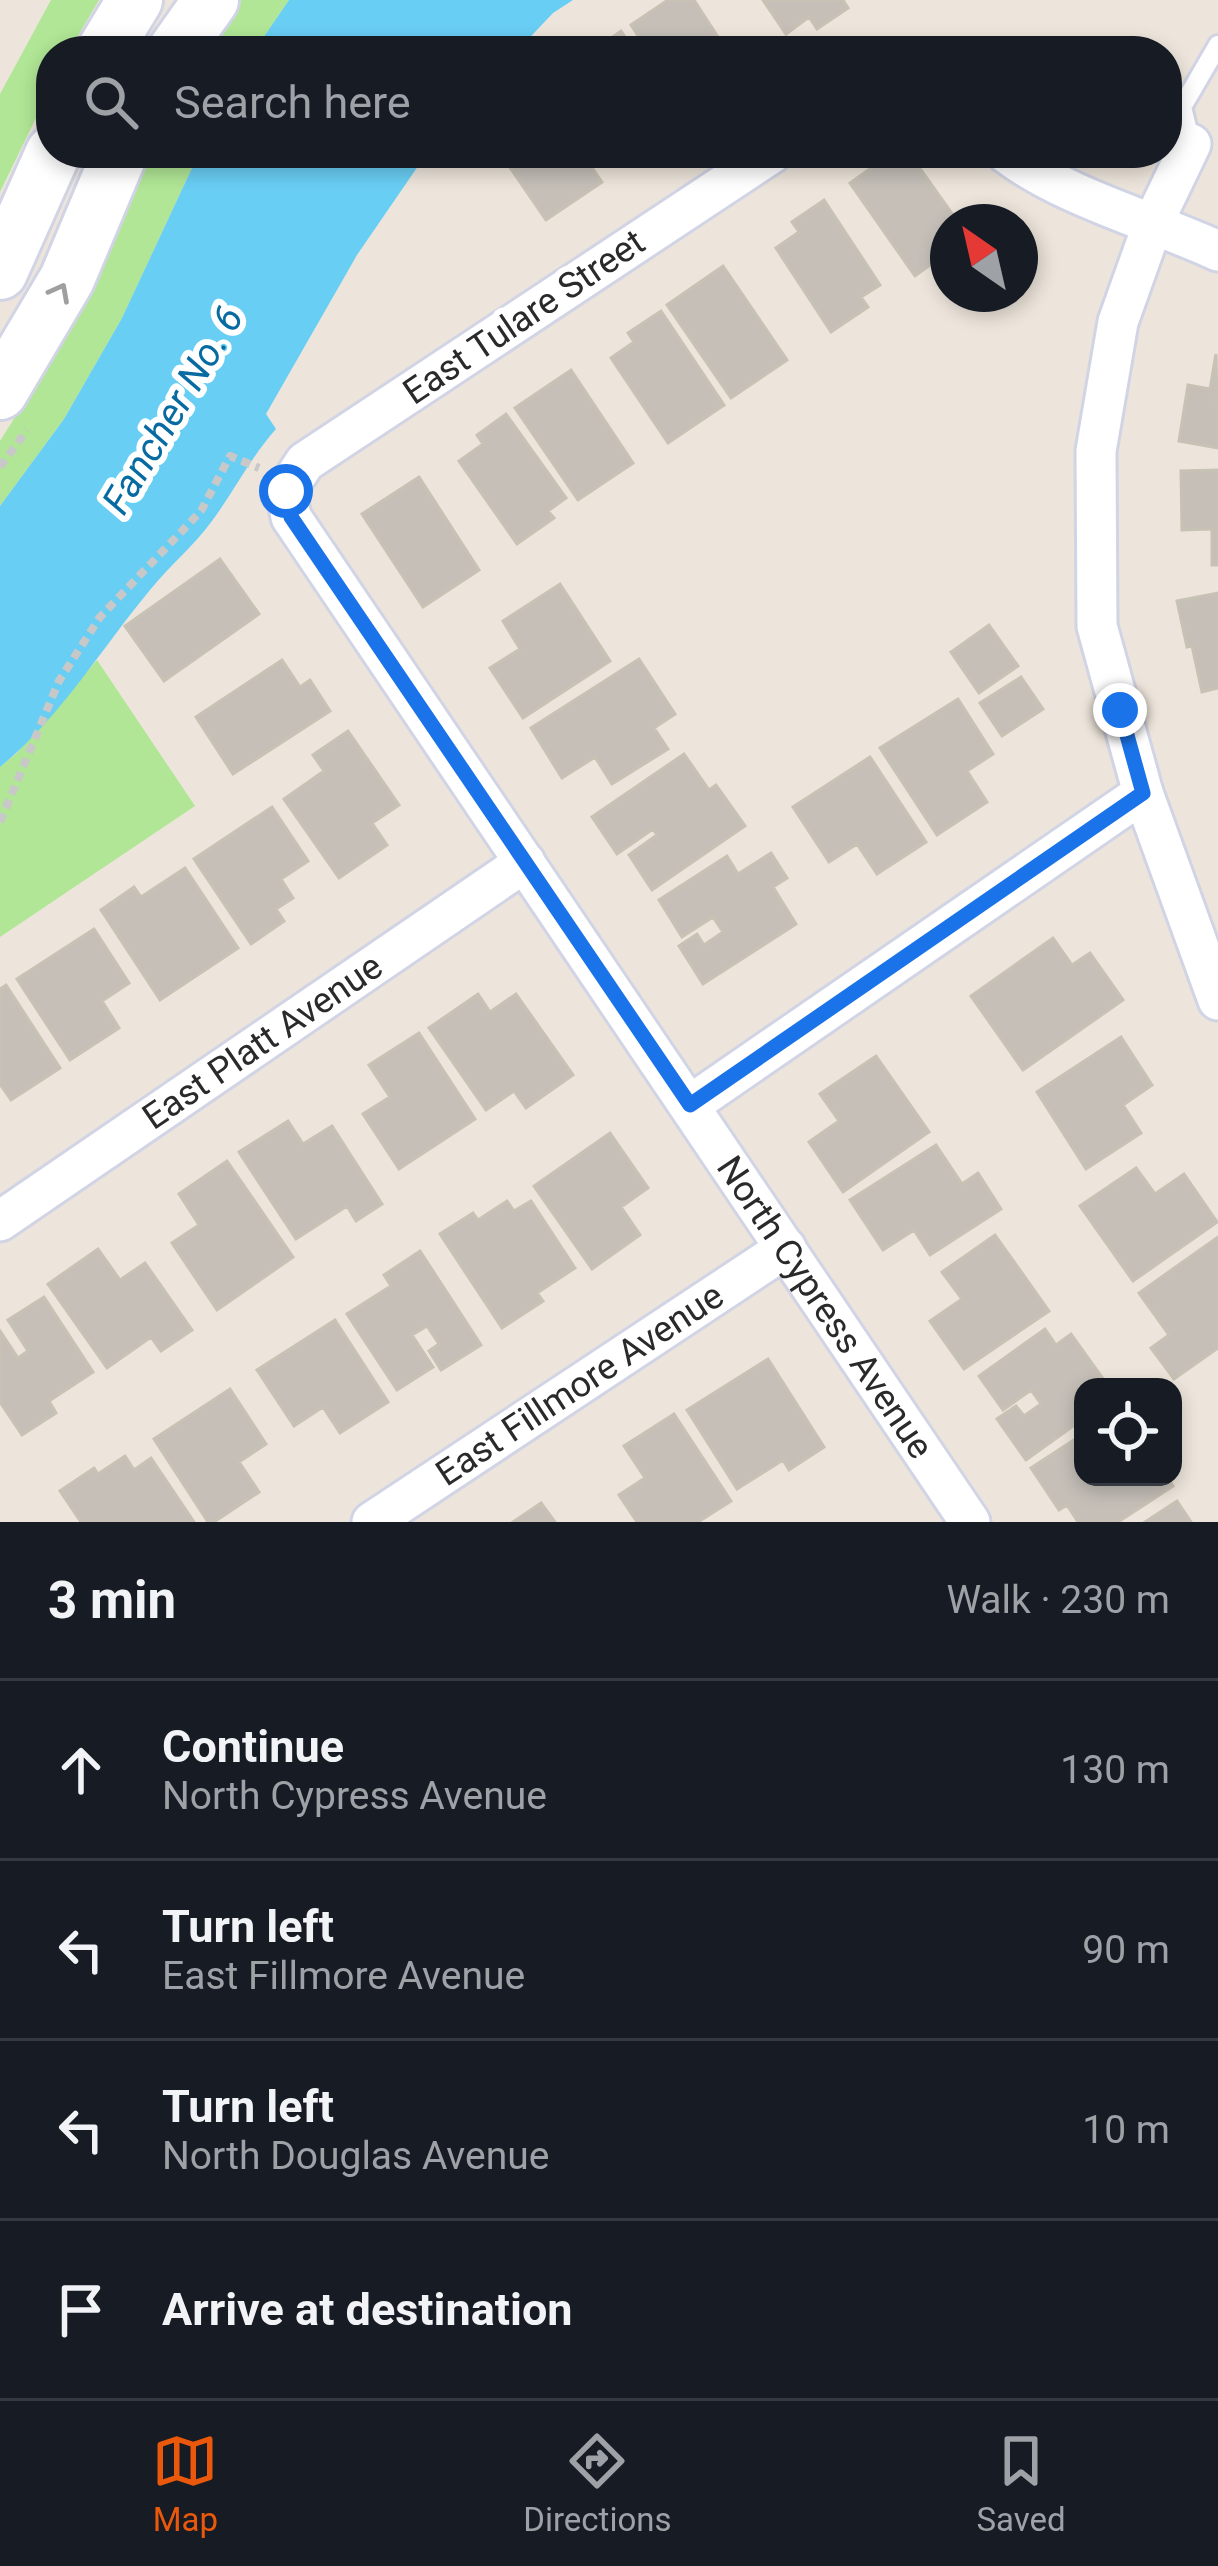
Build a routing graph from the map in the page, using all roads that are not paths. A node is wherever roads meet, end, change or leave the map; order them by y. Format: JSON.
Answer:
{"nodes":[{"id":1,"x":136,"y":0,"type":"edge"},
{"id":2,"x":211,"y":0,"type":"edge"},
{"id":3,"x":113,"y":36,"type":"edge"},
{"id":4,"x":186,"y":36,"type":"edge"},
{"id":5,"x":1218,"y":45,"type":"edge"},
{"id":6,"x":1191,"y":143,"type":"joint"},
{"id":7,"x":1182,"y":162,"type":"edge"},
{"id":8,"x":46,"y":168,"type":"edge"},
{"id":9,"x":114,"y":168,"type":"edge"},
{"id":10,"x":749,"y":168,"type":"edge"},
{"id":11,"x":1031,"y":168,"type":"edge"},
{"id":12,"x":1179,"y":168,"type":"edge"},
{"id":13,"x":1154,"y":221,"type":"junction"},
{"id":14,"x":1218,"y":251,"type":"edge"},
{"id":15,"x":0,"y":272,"type":"edge"},
{"id":16,"x":0,"y":392,"type":"edge"},
{"id":17,"x":274,"y":480,"type":"joint"},
{"id":18,"x":1143,"y":793,"type":"junction"},
{"id":19,"x":525,"y":862,"type":"junction"},
{"id":20,"x":1210,"y":946,"type":"edge"},
{"id":21,"x":1218,"y":1000,"type":"edge"},
{"id":22,"x":690,"y":1105,"type":"junction"},
{"id":23,"x":0,"y":1221,"type":"edge"},
{"id":24,"x":786,"y":1248,"type":"junction"},
{"id":25,"x":373,"y":1522,"type":"edge"},
{"id":26,"x":970,"y":1522,"type":"edge"}],
"edges":[{"from":1,"to":3,"type":"street"},
{"from":2,"to":4,"type":"street"},
{"from":5,"to":6,"type":"lane"},
{"from":6,"to":7,"type":"street"},
{"from":8,"to":15,"type":"street"},
{"from":16,"to":9,"type":"street","one_way":true},
{"from":10,"to":17,"type":"street","name":"East Tulare Street"},
{"from":11,"to":13,"type":"street"},
{"from":12,"to":13,"type":"street"},
{"from":13,"to":14,"type":"street"},
{"from":13,"to":18,"type":"street"},
{"from":17,"to":19,"type":"street","name":"North Cypress Avenue"},
{"from":18,"to":20,"type":"street"},
{"from":18,"to":22,"type":"street"},
{"from":19,"to":22,"type":"street","name":"North Cypress Avenue"},
{"from":19,"to":23,"type":"street","name":"East Platt Avenue"},
{"from":20,"to":21,"type":"street"},
{"from":22,"to":24,"type":"street","name":"North Cypress Avenue"},
{"from":24,"to":25,"type":"street","name":"East Fillmore Avenue"},
{"from":24,"to":26,"type":"street","name":"North Cypress Avenue"}]}
